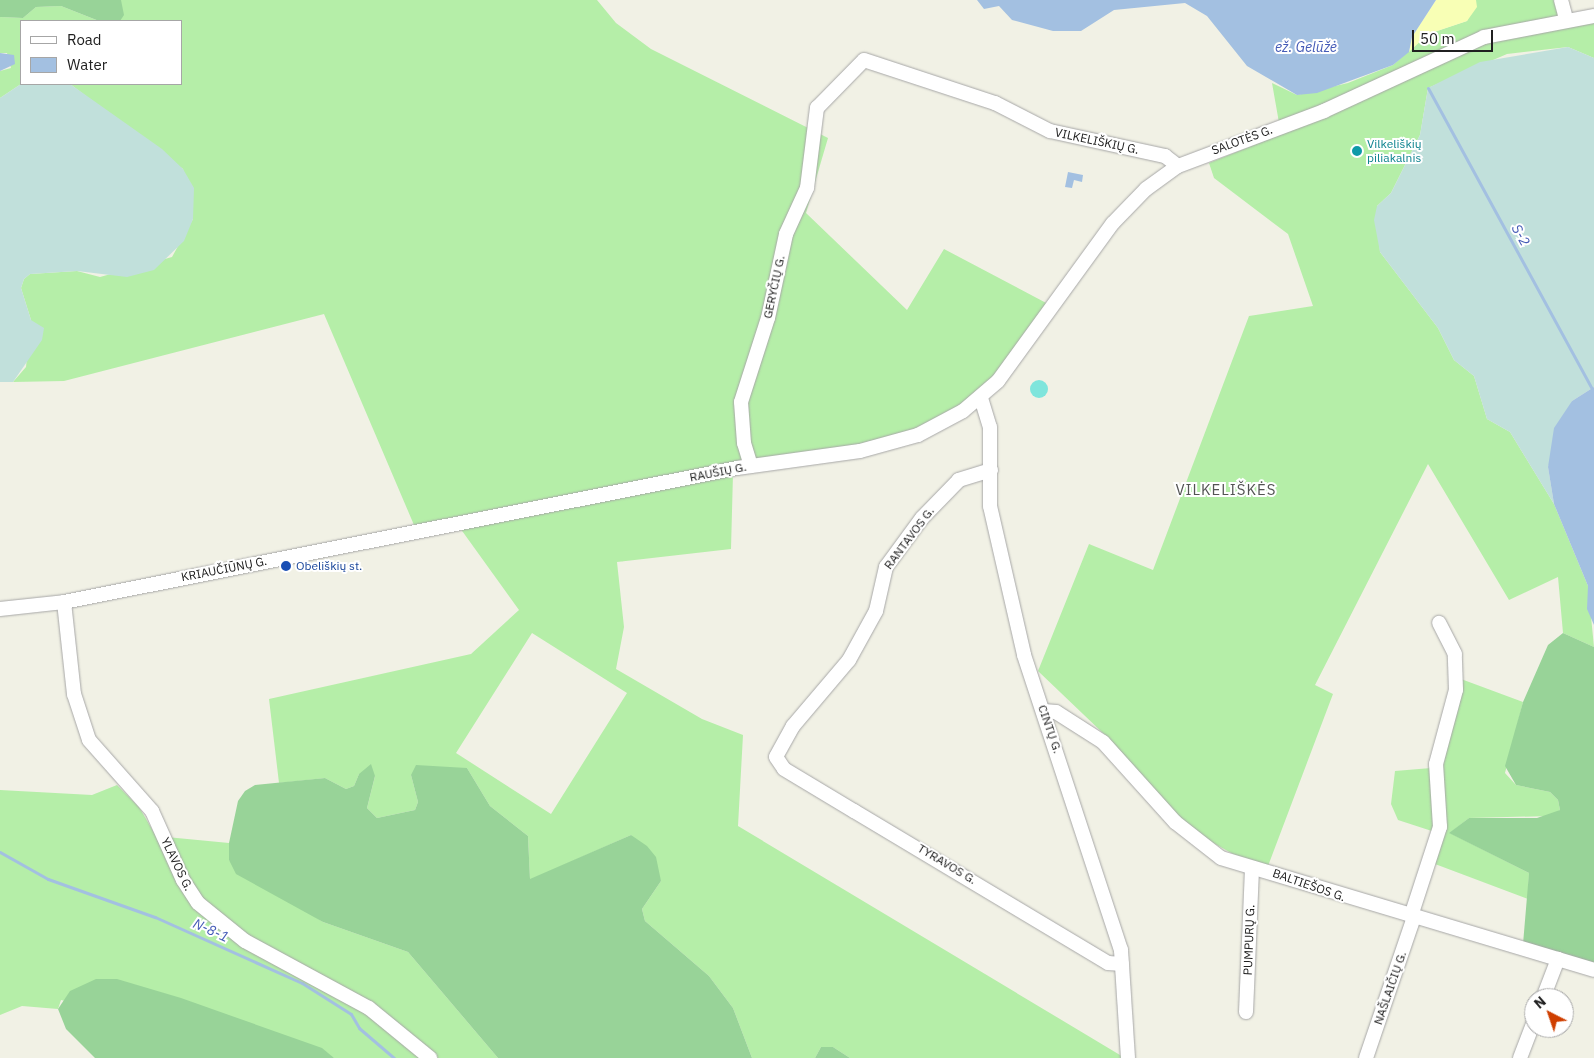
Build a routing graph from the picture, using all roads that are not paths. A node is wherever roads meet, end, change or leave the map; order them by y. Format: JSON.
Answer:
{"nodes":[{"id":1,"x":1561,"y":0,"type":"edge"},
{"id":2,"x":1594,"y":16,"type":"edge"},
{"id":3,"x":1566,"y":19,"type":"junction"},
{"id":4,"x":875,"y":62,"type":"joint"},
{"id":5,"x":1178,"y":166,"type":"junction"},
{"id":6,"x":981,"y":398,"type":"junction"},
{"id":7,"x":751,"y":466,"type":"junction"},
{"id":8,"x":991,"y":470,"type":"junction"},
{"id":9,"x":447,"y":525,"type":"joint"},
{"id":10,"x":64,"y":602,"type":"junction"},
{"id":11,"x":0,"y":608,"type":"edge"},
{"id":12,"x":1439,"y":623,"type":"dead end"},
{"id":13,"x":1044,"y":711,"type":"junction"},
{"id":14,"x":776,"y":757,"type":"joint"},
{"id":15,"x":1252,"y":868,"type":"junction"},
{"id":16,"x":1413,"y":917,"type":"junction"},
{"id":17,"x":1558,"y":959,"type":"junction"},
{"id":18,"x":1122,"y":964,"type":"junction"},
{"id":19,"x":1594,"y":970,"type":"edge"},
{"id":20,"x":1547,"y":988,"type":"edge"},
{"id":21,"x":1246,"y":1012,"type":"dead end"},
{"id":22,"x":1528,"y":1038,"type":"edge"},
{"id":23,"x":430,"y":1058,"type":"edge"},
{"id":24,"x":1128,"y":1058,"type":"edge"},
{"id":25,"x":1366,"y":1058,"type":"edge"},
{"id":26,"x":1520,"y":1058,"type":"edge"}],
"edges":[{"from":1,"to":3,"type":"street"},
{"from":2,"to":3,"type":"street","name":"SALOTĖS G."},
{"from":3,"to":5,"type":"street","name":"SALOTĖS G."},
{"from":4,"to":5,"type":"street","name":"VILKELIŠKIŲ G."},
{"from":4,"to":7,"type":"street","name":"GERYČIŲ G."},
{"from":5,"to":6,"type":"street","name":"SALOTĖS G."},
{"from":6,"to":7,"type":"street","name":"RAUŠIŲ G."},
{"from":6,"to":8,"type":"street","name":"CINTŲ G."},
{"from":7,"to":9,"type":"street","name":"RAUŠIŲ G."},
{"from":8,"to":13,"type":"street","name":"CINTŲ G."},
{"from":8,"to":14,"type":"street","name":"RANTAVOS G."},
{"from":9,"to":10,"type":"street","name":"KRIAUČIŪNŲ G."},
{"from":10,"to":11,"type":"street","name":"KRIAUČIŪNŲ G."},
{"from":10,"to":23,"type":"street","name":"YLAVOS G."},
{"from":12,"to":16,"type":"street","name":"NAŠLAIČIŲ G."},
{"from":13,"to":15,"type":"street","name":"BALTIEŠOS G."},
{"from":13,"to":18,"type":"street","name":"CINTŲ G."},
{"from":14,"to":18,"type":"street","name":"TYRAVOS G."},
{"from":15,"to":16,"type":"street","name":"BALTIEŠOS G."},
{"from":15,"to":21,"type":"street","name":"PUMPURŲ G."},
{"from":16,"to":17,"type":"street","name":"BALTIEŠOS G."},
{"from":16,"to":25,"type":"street","name":"NAŠLAIČIŲ G."},
{"from":17,"to":19,"type":"street","name":"BALTIEŠOS G."},
{"from":17,"to":20,"type":"street"},
{"from":18,"to":24,"type":"street","name":"CINTŲ G."},
{"from":22,"to":26,"type":"street"}]}
